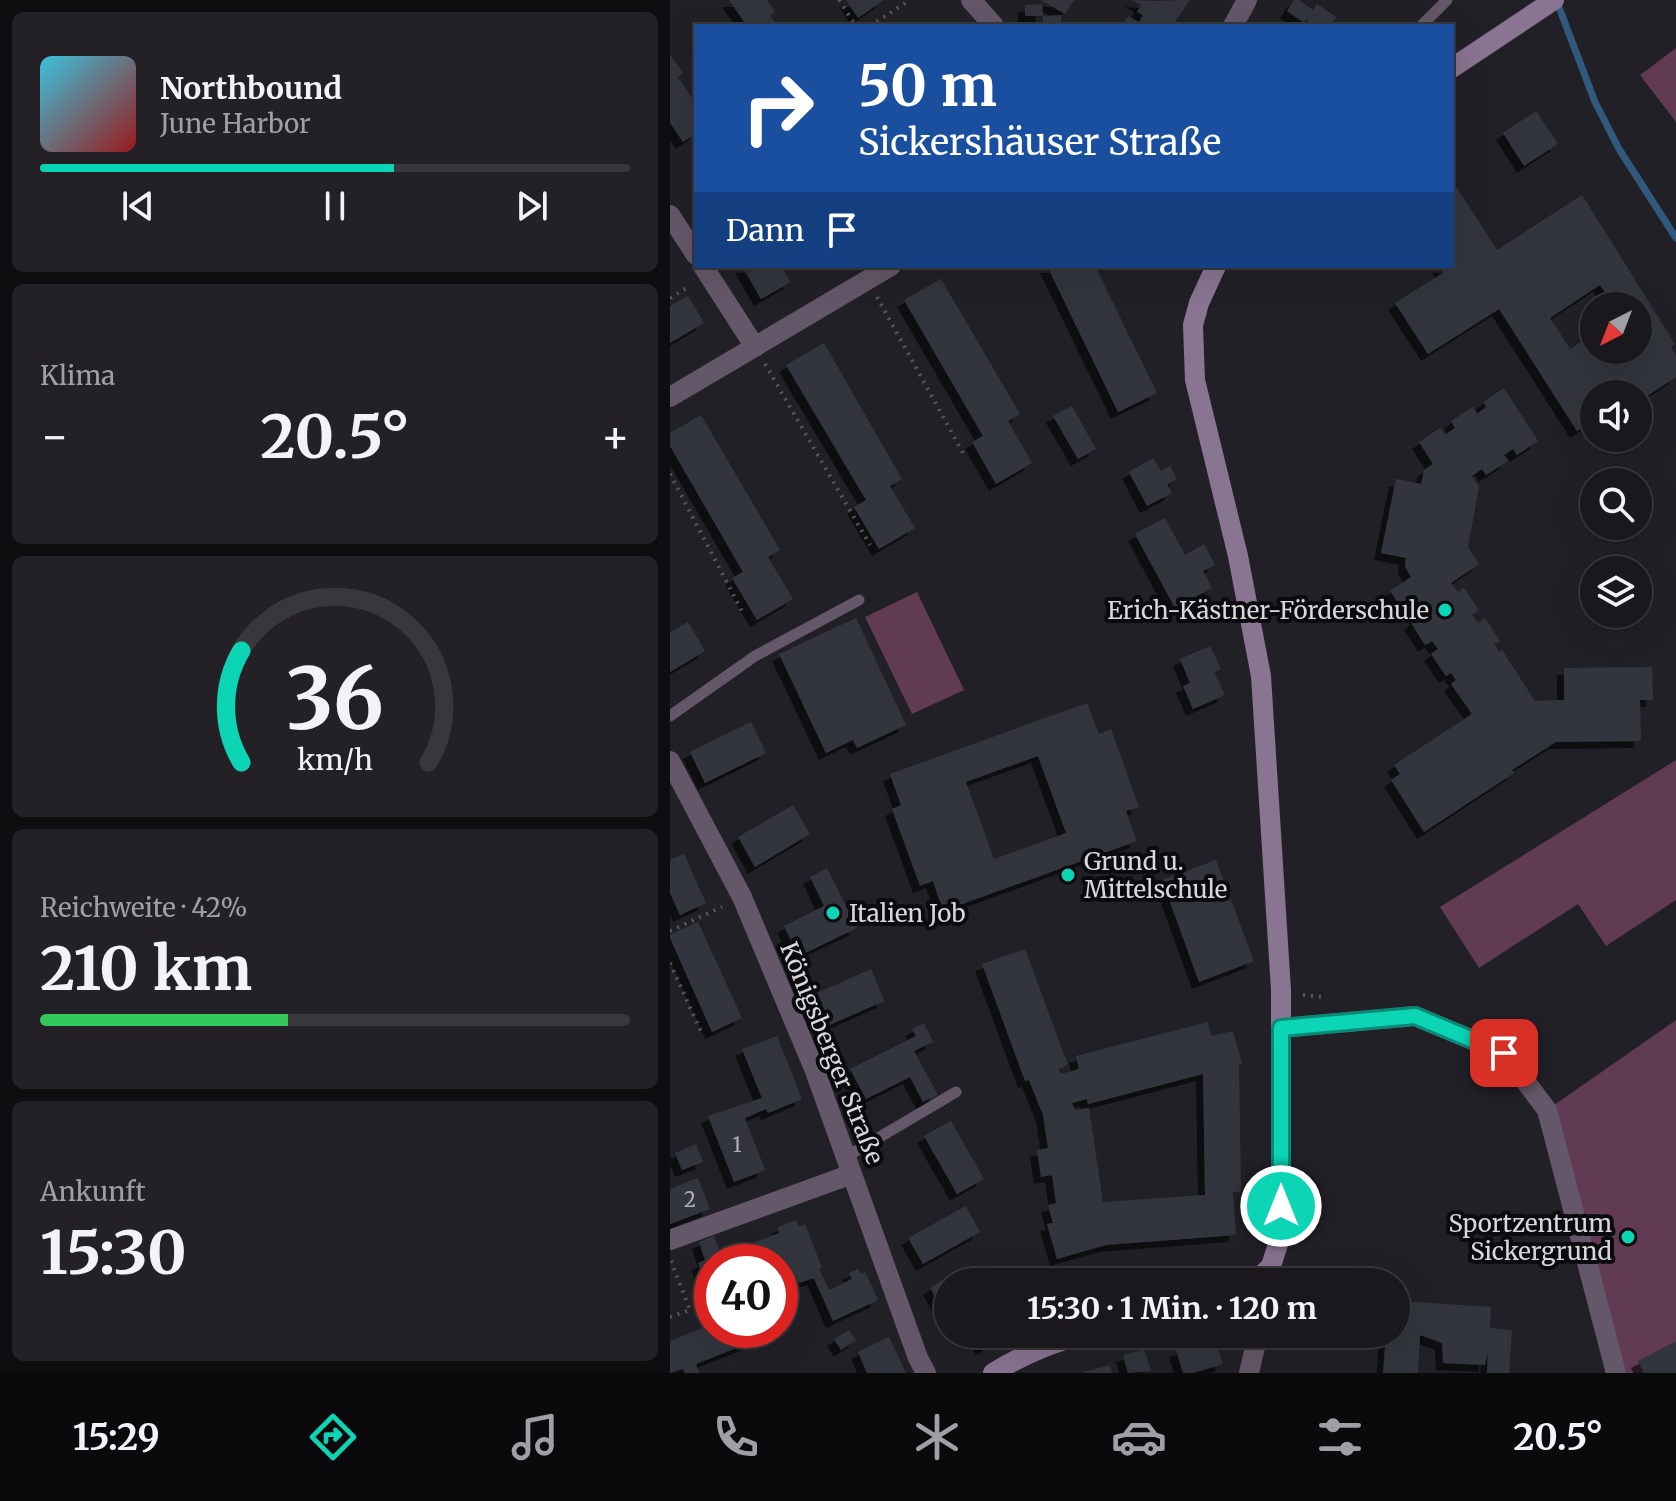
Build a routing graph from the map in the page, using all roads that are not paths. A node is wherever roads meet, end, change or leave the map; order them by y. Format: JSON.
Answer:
{"nodes":[{"id":1,"x":971,"y":0,"type":"edge"},
{"id":2,"x":1247,"y":0,"type":"edge"},
{"id":3,"x":1447,"y":0,"type":"edge"},
{"id":4,"x":1547,"y":4,"type":"edge"},
{"id":5,"x":992,"y":24,"type":"edge"},
{"id":6,"x":1234,"y":24,"type":"edge"},
{"id":7,"x":1423,"y":24,"type":"edge"},
{"id":8,"x":1454,"y":67,"type":"edge"},
{"id":9,"x":670,"y":215,"type":"edge"},
{"id":10,"x":694,"y":252,"type":"edge"},
{"id":11,"x":704,"y":268,"type":"edge"},
{"id":12,"x":888,"y":268,"type":"edge"},
{"id":13,"x":1213,"y":268,"type":"edge"},
{"id":14,"x":755,"y":347,"type":"junction"},
{"id":15,"x":670,"y":397,"type":"edge"},
{"id":16,"x":859,"y":600,"type":"dead end"},
{"id":17,"x":670,"y":716,"type":"edge"},
{"id":18,"x":670,"y":761,"type":"edge"},
{"id":19,"x":1281,"y":1028,"type":"junction"},
{"id":20,"x":956,"y":1092,"type":"dead end"},
{"id":21,"x":849,"y":1166,"type":"junction"},
{"id":22,"x":670,"y":1240,"type":"edge"},
{"id":23,"x":1269,"y":1268,"type":"edge"},
{"id":24,"x":1040,"y":1348,"type":"edge"},
{"id":25,"x":1255,"y":1348,"type":"edge"},
{"id":26,"x":926,"y":1373,"type":"edge"},
{"id":27,"x":993,"y":1373,"type":"edge"},
{"id":28,"x":1249,"y":1373,"type":"edge"},
{"id":29,"x":1616,"y":1373,"type":"edge"}],
"edges":[{"from":1,"to":5,"type":"street"},
{"from":2,"to":6,"type":"street"},
{"from":3,"to":7,"type":"lane"},
{"from":4,"to":8,"type":"street"},
{"from":9,"to":10,"type":"street"},
{"from":11,"to":14,"type":"street"},
{"from":12,"to":14,"type":"street"},
{"from":13,"to":19,"type":"street"},
{"from":14,"to":15,"type":"street"},
{"from":16,"to":17,"type":"lane"},
{"from":18,"to":21,"type":"street","name":"Königsberger Straße"},
{"from":19,"to":23,"type":"street"},
{"from":19,"to":29,"type":"street"},
{"from":20,"to":21,"type":"lane"},
{"from":21,"to":22,"type":"street"},
{"from":21,"to":26,"type":"street","name":"Königsberger Straße"},
{"from":24,"to":27,"type":"street"},
{"from":25,"to":28,"type":"street"}]}
